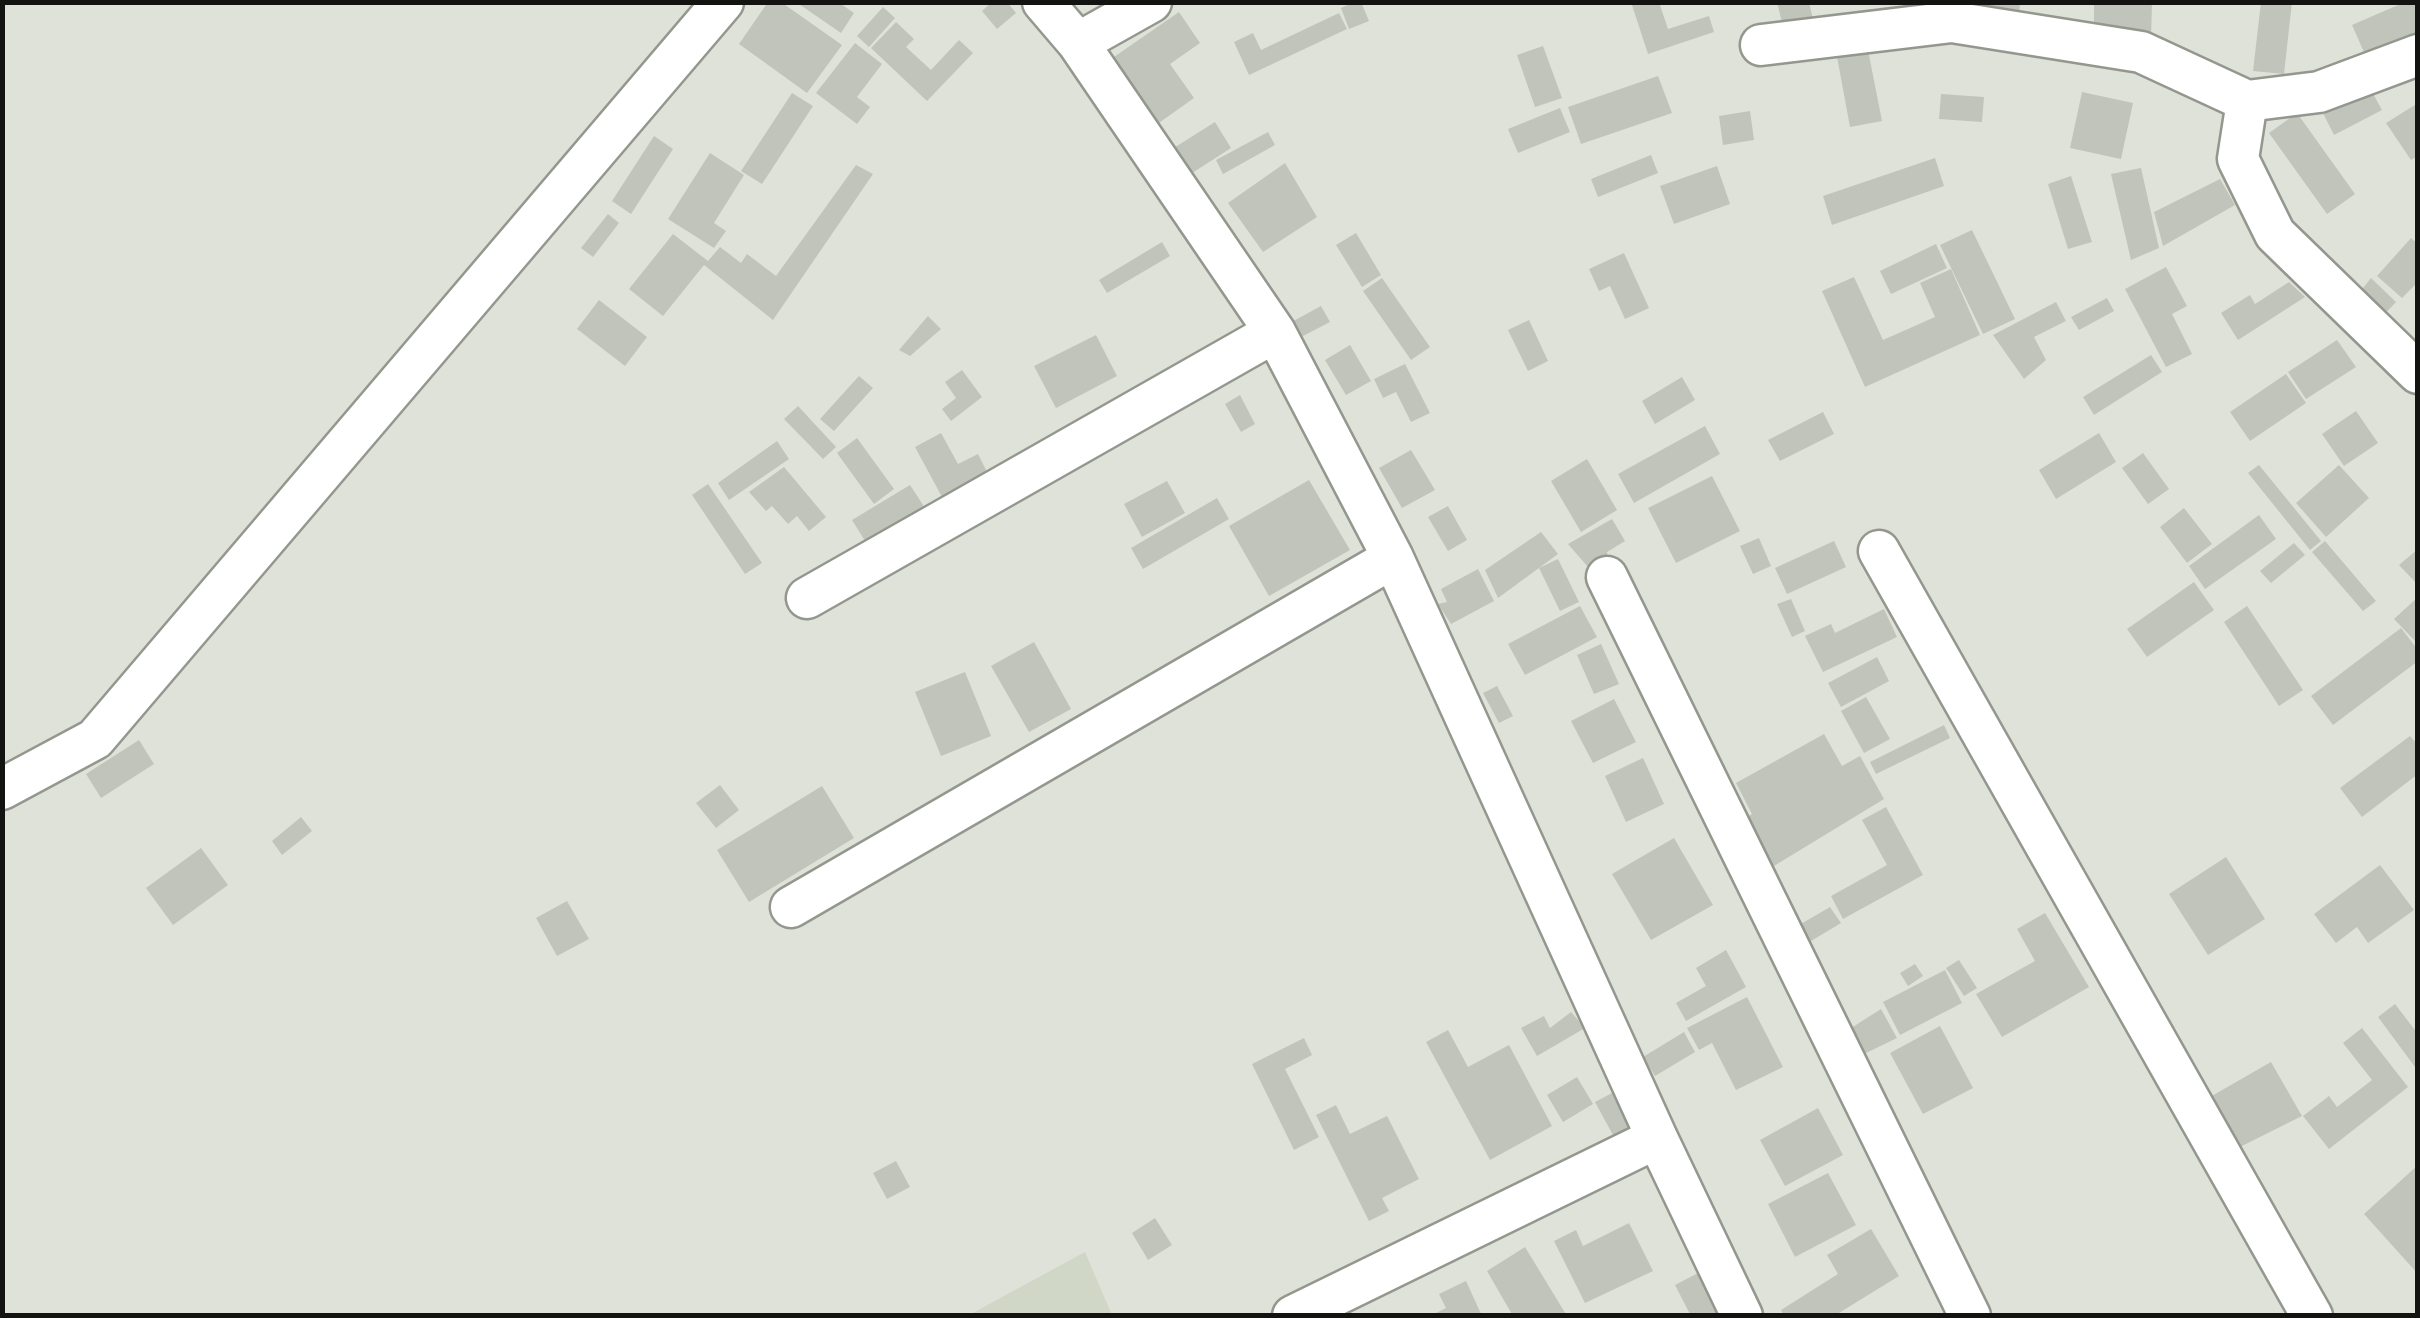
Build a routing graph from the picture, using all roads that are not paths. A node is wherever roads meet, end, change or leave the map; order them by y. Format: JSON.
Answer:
{"nodes":[{"id":1,"x":723,"y":2,"type":"edge"},
{"id":2,"x":1043,"y":2,"type":"edge"},
{"id":3,"x":1151,"y":2,"type":"edge"},
{"id":4,"x":1078,"y":43,"type":"junction"},
{"id":5,"x":1761,"y":45,"type":"dead end"},
{"id":6,"x":2418,"y":55,"type":"edge"},
{"id":7,"x":2246,"y":100,"type":"junction"},
{"id":8,"x":1275,"y":332,"type":"junction"},
{"id":9,"x":2418,"y":374,"type":"edge"},
{"id":10,"x":1879,"y":550,"type":"dead end"},
{"id":11,"x":1393,"y":558,"type":"junction"},
{"id":12,"x":1607,"y":577,"type":"dead end"},
{"id":13,"x":807,"y":598,"type":"dead end"},
{"id":14,"x":2,"y":790,"type":"edge"},
{"id":15,"x":791,"y":907,"type":"dead end"},
{"id":16,"x":1657,"y":1138,"type":"junction"},
{"id":17,"x":1293,"y":1316,"type":"edge"},
{"id":18,"x":1742,"y":1316,"type":"edge"},
{"id":19,"x":1970,"y":1316,"type":"edge"},
{"id":20,"x":2312,"y":1316,"type":"edge"}],
"edges":[{"from":1,"to":14,"type":"street"},
{"from":2,"to":4,"type":"street"},
{"from":3,"to":4,"type":"street"},
{"from":4,"to":8,"type":"street"},
{"from":5,"to":7,"type":"street"},
{"from":6,"to":7,"type":"street"},
{"from":7,"to":9,"type":"street"},
{"from":8,"to":11,"type":"street"},
{"from":8,"to":13,"type":"street"},
{"from":10,"to":20,"type":"street"},
{"from":11,"to":15,"type":"street"},
{"from":11,"to":16,"type":"street"},
{"from":12,"to":19,"type":"street"},
{"from":16,"to":17,"type":"street"},
{"from":16,"to":18,"type":"street"}]}
